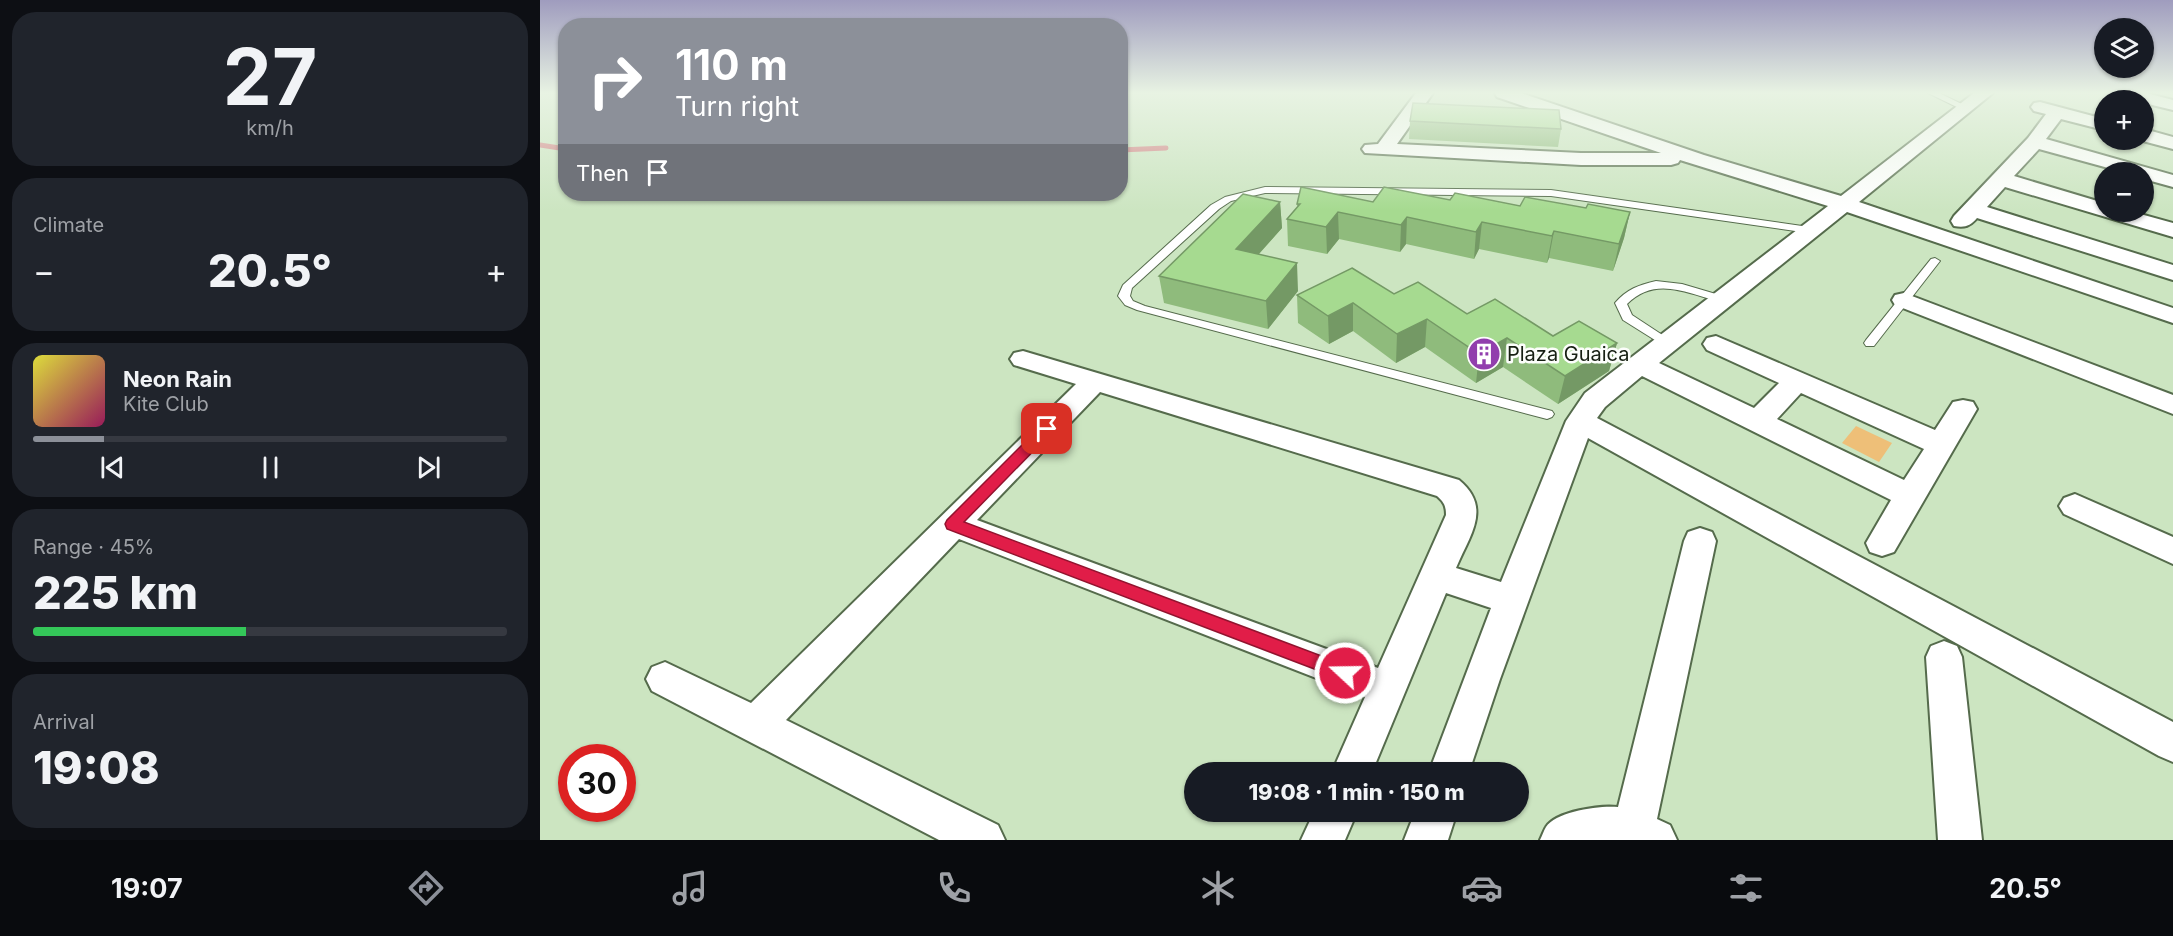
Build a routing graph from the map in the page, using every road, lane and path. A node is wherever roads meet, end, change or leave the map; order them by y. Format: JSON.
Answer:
{"nodes":[{"id":1,"x":1392,"y":132,"type":"edge"},
{"id":2,"x":1617,"y":132,"type":"edge"},
{"id":3,"x":1934,"y":132,"type":"edge"},
{"id":4,"x":2039,"y":132,"type":"edge"},
{"id":5,"x":2154,"y":138,"type":"edge"},
{"id":6,"x":2035,"y":142,"type":"junction"},
{"id":7,"x":2173,"y":143,"type":"edge"},
{"id":8,"x":1697,"y":159,"type":"junction"},
{"id":9,"x":2105,"y":162,"type":"edge"},
{"id":10,"x":2154,"y":176,"type":"edge"},
{"id":11,"x":2001,"y":179,"type":"junction"},
{"id":12,"x":2173,"y":181,"type":"edge"},
{"id":13,"x":1844,"y":204,"type":"junction"},
{"id":14,"x":2094,"y":207,"type":"edge"},
{"id":15,"x":2145,"y":222,"type":"edge"},
{"id":16,"x":1809,"y":230,"type":"junction"},
{"id":17,"x":2173,"y":230,"type":"edge"},
{"id":18,"x":1935,"y":261,"type":"dead end"},
{"id":19,"x":2173,"y":273,"type":"edge"},
{"id":20,"x":1722,"y":299,"type":"junction"},
{"id":21,"x":1904,"y":300,"type":"junction"},
{"id":22,"x":2173,"y":316,"type":"edge"},
{"id":23,"x":1666,"y":343,"type":"junction"},
{"id":24,"x":1870,"y":343,"type":"dead end"},
{"id":25,"x":1716,"y":344,"type":"dead end"},
{"id":26,"x":1023,"y":359,"type":"dead end"},
{"id":27,"x":1639,"y":364,"type":"junction"},
{"id":28,"x":1797,"y":380,"type":"junction"},
{"id":29,"x":1095,"y":381,"type":"junction"},
{"id":30,"x":2173,"y":405,"type":"edge"},
{"id":31,"x":1964,"y":409,"type":"dead end"},
{"id":32,"x":1547,"y":414,"type":"dead end"},
{"id":33,"x":1580,"y":421,"type":"junction"},
{"id":34,"x":1758,"y":422,"type":"junction"},
{"id":35,"x":1942,"y":445,"type":"junction"},
{"id":36,"x":1910,"y":496,"type":"junction"},
{"id":37,"x":2075,"y":506,"type":"dead end"},
{"id":38,"x":953,"y":524,"type":"junction"},
{"id":39,"x":1700,"y":541,"type":"dead end"},
{"id":40,"x":1882,"y":543,"type":"dead end"},
{"id":41,"x":2173,"y":551,"type":"edge"},
{"id":42,"x":1437,"y":576,"type":"junction"},
{"id":43,"x":1511,"y":600,"type":"junction"},
{"id":44,"x":1944,"y":657,"type":"dead end"},
{"id":45,"x":665,"y":679,"type":"dead end"},
{"id":46,"x":1388,"y":689,"type":"junction"},
{"id":47,"x":755,"y":724,"type":"junction"},
{"id":48,"x":2173,"y":743,"type":"edge"},
{"id":49,"x":1356,"y":762,"type":"edge"},
{"id":50,"x":1453,"y":762,"type":"edge"},
{"id":51,"x":1331,"y":822,"type":"edge"},
{"id":52,"x":1432,"y":822,"type":"edge"},
{"id":53,"x":1644,"y":836,"type":"edge"},
{"id":54,"x":983,"y":840,"type":"edge"},
{"id":55,"x":1323,"y":840,"type":"edge"},
{"id":56,"x":1426,"y":840,"type":"edge"},
{"id":57,"x":1562,"y":840,"type":"edge"},
{"id":58,"x":1960,"y":840,"type":"edge"}],
"edges":[{"from":1,"to":8,"type":"street"},
{"from":2,"to":8,"type":"street"},
{"from":3,"to":13,"type":"street"},
{"from":4,"to":6,"type":"street"},
{"from":5,"to":7,"type":"street"},
{"from":6,"to":9,"type":"street"},
{"from":6,"to":11,"type":"street"},
{"from":8,"to":13,"type":"street"},
{"from":10,"to":12,"type":"street"},
{"from":11,"to":14,"type":"street"},
{"from":11,"to":19,"type":"street"},
{"from":13,"to":16,"type":"street"},
{"from":13,"to":22,"type":"street"},
{"from":15,"to":17,"type":"street"},
{"from":16,"to":20,"type":"street"},
{"from":16,"to":32,"type":"lane"},
{"from":18,"to":21,"type":"lane"},
{"from":20,"to":23,"type":"street"},
{"from":20,"to":23,"type":"lane"},
{"from":21,"to":24,"type":"lane"},
{"from":21,"to":30,"type":"street"},
{"from":23,"to":27,"type":"street"},
{"from":25,"to":28,"type":"street"},
{"from":26,"to":29,"type":"street"},
{"from":27,"to":33,"type":"street"},
{"from":27,"to":34,"type":"street"},
{"from":28,"to":34,"type":"street"},
{"from":28,"to":35,"type":"street"},
{"from":29,"to":38,"type":"street"},
{"from":29,"to":42,"type":"street"},
{"from":31,"to":35,"type":"street"},
{"from":33,"to":43,"type":"street"},
{"from":33,"to":48,"type":"street"},
{"from":34,"to":36,"type":"street"},
{"from":35,"to":36,"type":"street"},
{"from":36,"to":40,"type":"street"},
{"from":37,"to":41,"type":"street"},
{"from":38,"to":46,"type":"street"},
{"from":38,"to":47,"type":"street"},
{"from":39,"to":53,"type":"street"},
{"from":42,"to":43,"type":"street"},
{"from":42,"to":46,"type":"street"},
{"from":43,"to":50,"type":"street"},
{"from":44,"to":58,"type":"street"},
{"from":45,"to":47,"type":"street"},
{"from":46,"to":49,"type":"street"},
{"from":47,"to":54,"type":"street"},
{"from":51,"to":55,"type":"street"},
{"from":52,"to":56,"type":"street"},
{"from":53,"to":57,"type":"street"}]}
